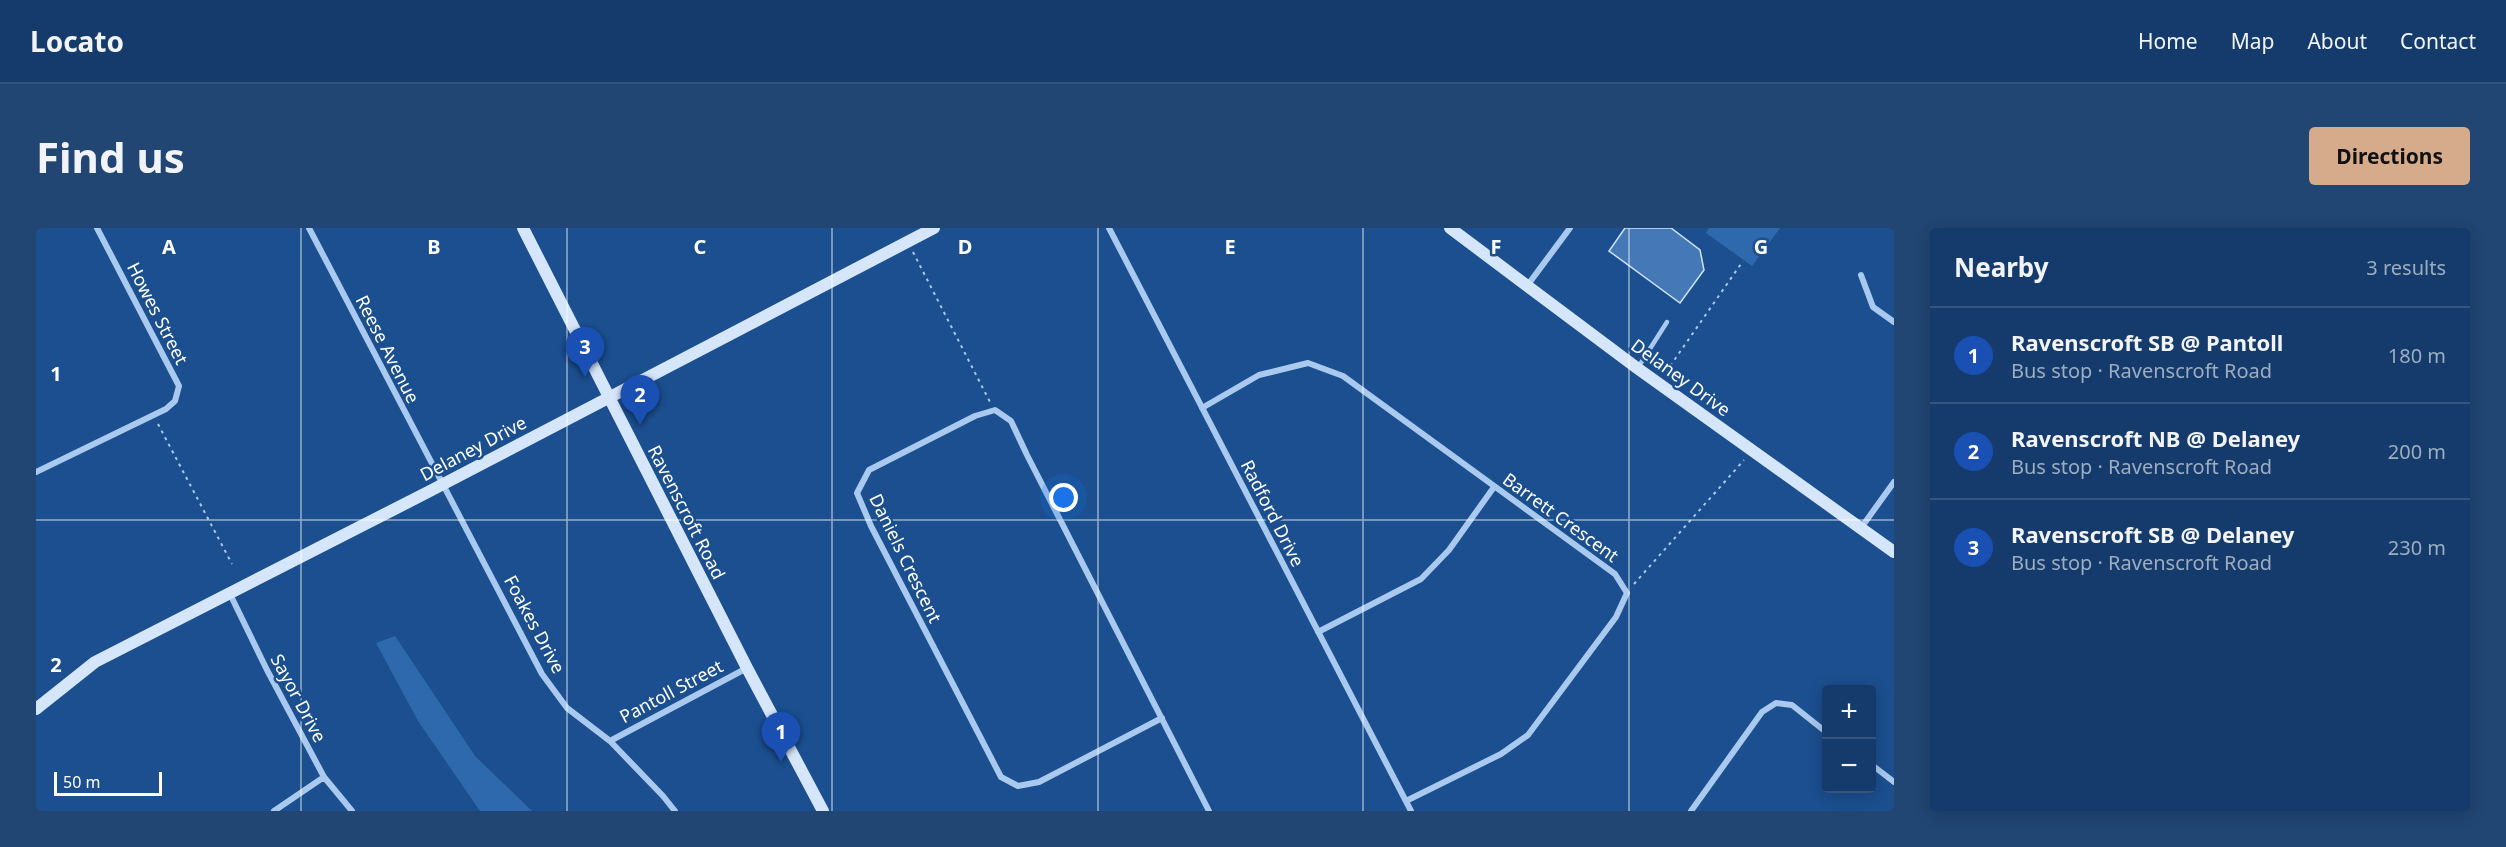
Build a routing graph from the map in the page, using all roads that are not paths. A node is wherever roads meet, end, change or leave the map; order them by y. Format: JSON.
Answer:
{"nodes":[{"id":1,"x":97,"y":228,"type":"edge"},
{"id":2,"x":309,"y":228,"type":"edge"},
{"id":3,"x":523,"y":228,"type":"edge"},
{"id":4,"x":934,"y":228,"type":"edge"},
{"id":5,"x":1109,"y":228,"type":"edge"},
{"id":6,"x":1450,"y":228,"type":"edge"},
{"id":7,"x":1570,"y":228,"type":"edge"},
{"id":8,"x":1861,"y":275,"type":"dead end"},
{"id":9,"x":1527,"y":286,"type":"junction"},
{"id":10,"x":1667,"y":322,"type":"dead end"},
{"id":11,"x":1894,"y":322,"type":"edge"},
{"id":12,"x":1637,"y":368,"type":"junction"},
{"id":13,"x":608,"y":397,"type":"junction"},
{"id":14,"x":1202,"y":408,"type":"junction"},
{"id":15,"x":36,"y":472,"type":"edge"},
{"id":16,"x":1894,"y":482,"type":"edge"},
{"id":17,"x":442,"y":484,"type":"junction"},
{"id":18,"x":1494,"y":486,"type":"junction"},
{"id":19,"x":1861,"y":528,"type":"junction"},
{"id":20,"x":1894,"y":552,"type":"edge"},
{"id":21,"x":230,"y":594,"type":"junction"},
{"id":22,"x":1318,"y":632,"type":"junction"},
{"id":23,"x":747,"y":668,"type":"junction"},
{"id":24,"x":36,"y":709,"type":"edge"},
{"id":25,"x":1162,"y":718,"type":"junction"},
{"id":26,"x":1822,"y":728,"type":"edge"},
{"id":27,"x":610,"y":741,"type":"junction"},
{"id":28,"x":1876,"y":768,"type":"edge"},
{"id":29,"x":324,"y":777,"type":"junction"},
{"id":30,"x":1894,"y":782,"type":"edge"},
{"id":31,"x":1406,"y":801,"type":"junction"},
{"id":32,"x":274,"y":811,"type":"edge"},
{"id":33,"x":352,"y":811,"type":"edge"},
{"id":34,"x":675,"y":811,"type":"edge"},
{"id":35,"x":823,"y":811,"type":"edge"},
{"id":36,"x":1209,"y":811,"type":"edge"},
{"id":37,"x":1411,"y":811,"type":"edge"},
{"id":38,"x":1691,"y":811,"type":"edge"}],
"edges":[{"from":1,"to":15,"type":"street","name":"Howes Street"},
{"from":2,"to":17,"type":"street","name":"Reese Avenue"},
{"from":3,"to":13,"type":"street","name":"Ravenscroft Road"},
{"from":4,"to":13,"type":"street","name":"Delaney Drive"},
{"from":5,"to":14,"type":"street","name":"Radford Drive"},
{"from":6,"to":9,"type":"street","name":"Delaney Drive"},
{"from":7,"to":9,"type":"street"},
{"from":8,"to":11,"type":"street"},
{"from":9,"to":12,"type":"street","name":"Delaney Drive"},
{"from":10,"to":12,"type":"lane"},
{"from":12,"to":19,"type":"street","name":"Delaney Drive"},
{"from":13,"to":17,"type":"street","name":"Delaney Drive"},
{"from":13,"to":23,"type":"street","name":"Ravenscroft Road"},
{"from":14,"to":18,"type":"street","name":"Barrett Crescent"},
{"from":14,"to":22,"type":"street","name":"Radford Drive"},
{"from":16,"to":19,"type":"street"},
{"from":17,"to":21,"type":"street","name":"Delaney Drive"},
{"from":17,"to":27,"type":"street","name":"Foakes Drive"},
{"from":18,"to":22,"type":"street"},
{"from":18,"to":31,"type":"street","name":"Barrett Crescent"},
{"from":19,"to":20,"type":"street","name":"Delaney Drive"},
{"from":21,"to":24,"type":"street","name":"Delaney Drive"},
{"from":21,"to":29,"type":"street","name":"Sayor Drive"},
{"from":22,"to":31,"type":"street","name":"Radford Drive"},
{"from":23,"to":27,"type":"street","name":"Pantoll Street"},
{"from":23,"to":35,"type":"street","name":"Ravenscroft Road"},
{"from":25,"to":25,"type":"street","name":"Daniels Crescent"},
{"from":25,"to":36,"type":"street"},
{"from":26,"to":38,"type":"street"},
{"from":27,"to":34,"type":"street","name":"Foakes Drive"},
{"from":28,"to":30,"type":"street"},
{"from":29,"to":32,"type":"street"},
{"from":29,"to":33,"type":"street","name":"Sayor Drive"},
{"from":31,"to":37,"type":"street","name":"Radford Drive"}]}
